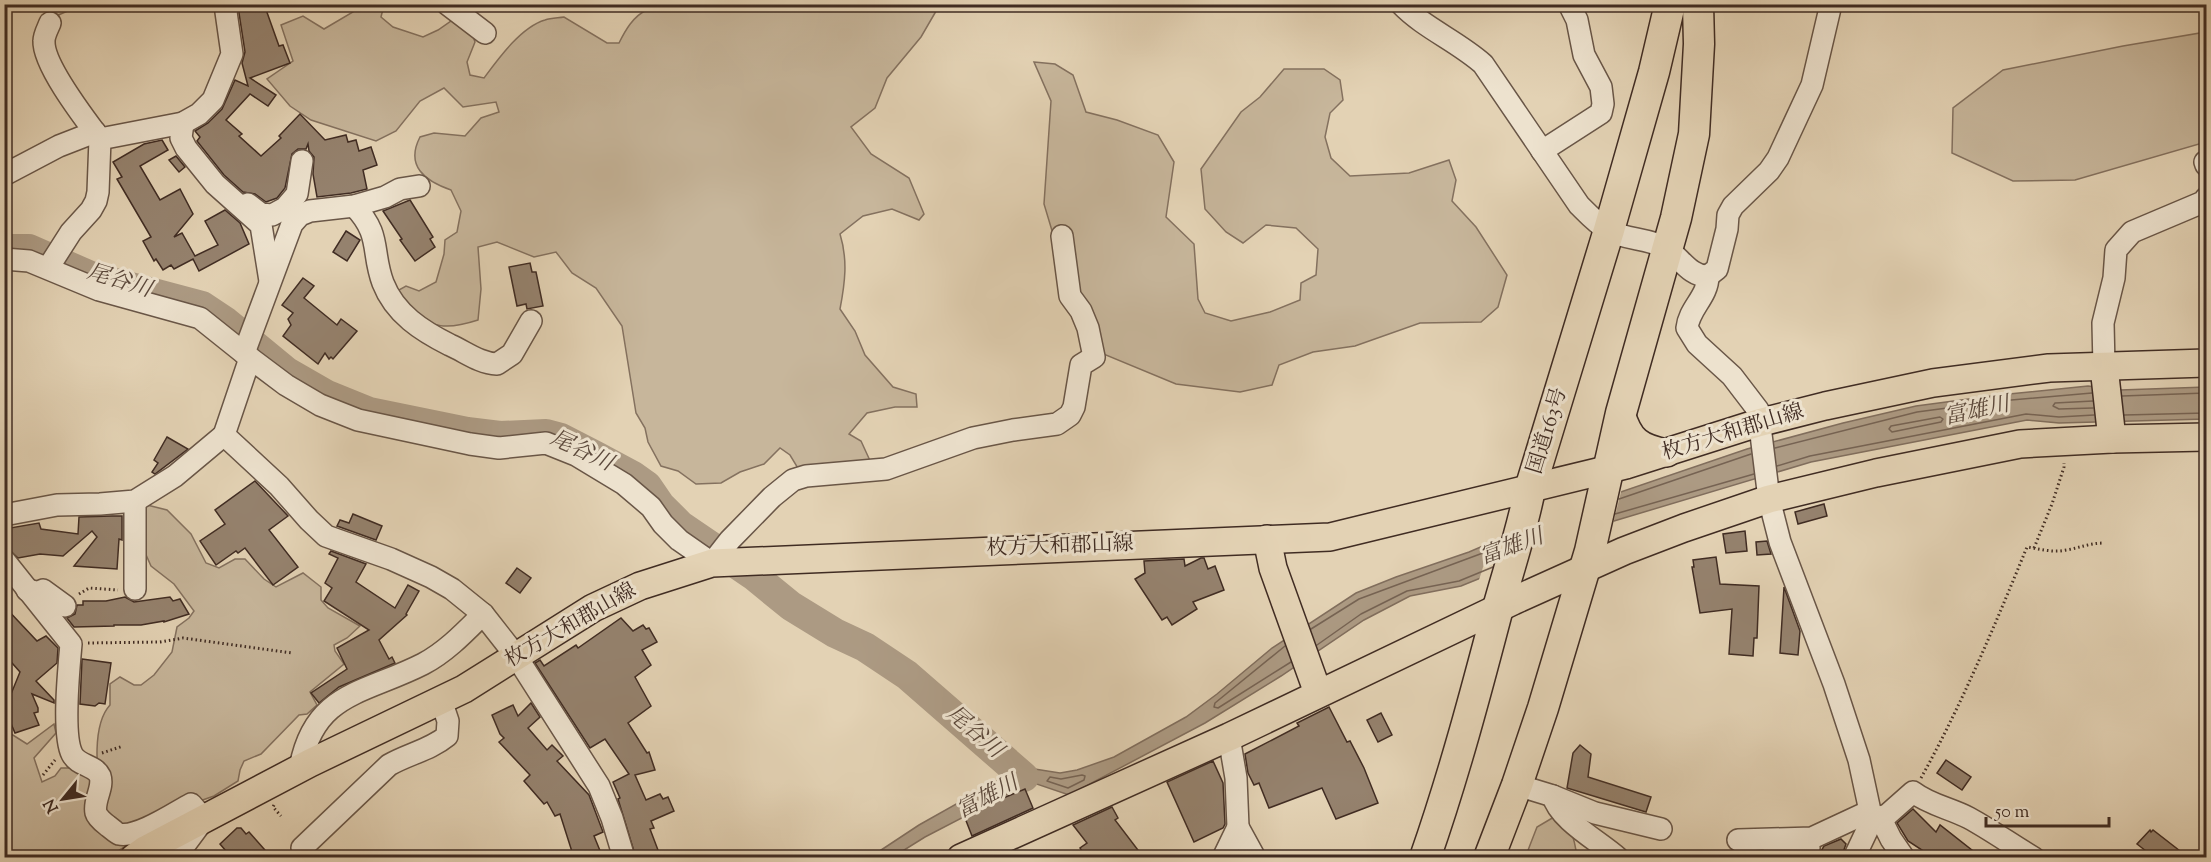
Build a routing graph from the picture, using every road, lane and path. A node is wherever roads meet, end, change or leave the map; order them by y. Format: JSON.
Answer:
{"nodes":[{"id":1,"x":229,"y":4,"type":"edge"},
{"id":2,"x":447,"y":4,"type":"edge"},
{"id":3,"x":1401,"y":4,"type":"edge"},
{"id":4,"x":1569,"y":4,"type":"edge"},
{"id":5,"x":1670,"y":4,"type":"edge"},
{"id":6,"x":1698,"y":4,"type":"edge"},
{"id":7,"x":1831,"y":4,"type":"edge"},
{"id":8,"x":50,"y":23,"type":"dead end"},
{"id":9,"x":485,"y":33,"type":"dead end"},
{"id":10,"x":183,"y":123,"type":"junction"},
{"id":11,"x":98,"y":136,"type":"junction"},
{"id":12,"x":1542,"y":151,"type":"junction"},
{"id":13,"x":302,"y":161,"type":"dead end"},
{"id":14,"x":4,"y":176,"type":"edge"},
{"id":15,"x":419,"y":186,"type":"dead end"},
{"id":16,"x":231,"y":197,"type":"junction"},
{"id":17,"x":2206,"y":198,"type":"edge"},
{"id":18,"x":354,"y":206,"type":"junction"},
{"id":19,"x":1609,"y":230,"type":"junction"},
{"id":20,"x":1062,"y":236,"type":"dead end"},
{"id":21,"x":1667,"y":249,"type":"junction"},
{"id":22,"x":4,"y":259,"type":"edge"},
{"id":23,"x":48,"y":268,"type":"junction"},
{"id":24,"x":1708,"y":276,"type":"junction"},
{"id":25,"x":270,"y":285,"type":"junction"},
{"id":26,"x":531,"y":321,"type":"dead end"},
{"id":27,"x":247,"y":356,"type":"junction"},
{"id":28,"x":2206,"y":363,"type":"edge"},
{"id":29,"x":2104,"y":367,"type":"junction"},
{"id":30,"x":1621,"y":413,"type":"junction"},
{"id":31,"x":1758,"y":423,"type":"junction"},
{"id":32,"x":224,"y":435,"type":"junction"},
{"id":33,"x":2206,"y":437,"type":"edge"},
{"id":34,"x":2112,"y":439,"type":"junction"},
{"id":35,"x":2062,"y":442,"type":"junction"},
{"id":36,"x":1667,"y":453,"type":"junction"},
{"id":37,"x":1605,"y":479,"type":"junction"},
{"id":38,"x":1530,"y":489,"type":"junction"},
{"id":39,"x":1768,"y":491,"type":"junction"},
{"id":40,"x":135,"y":501,"type":"junction"},
{"id":41,"x":4,"y":515,"type":"edge"},
{"id":42,"x":1266,"y":539,"type":"junction"},
{"id":43,"x":2104,"y":543,"type":"dead end"},
{"id":44,"x":2034,"y":548,"type":"junction"},
{"id":45,"x":4,"y":560,"type":"edge"},
{"id":46,"x":1587,"y":560,"type":"junction"},
{"id":47,"x":712,"y":563,"type":"junction"},
{"id":48,"x":135,"y":589,"type":"joint"},
{"id":49,"x":27,"y":590,"type":"junction"},
{"id":50,"x":1502,"y":596,"type":"junction"},
{"id":51,"x":65,"y":606,"type":"joint"},
{"id":52,"x":483,"y":614,"type":"junction"},
{"id":53,"x":1445,"y":633,"type":"junction"},
{"id":54,"x":71,"y":644,"type":"junction"},
{"id":55,"x":292,"y":653,"type":"dead end"},
{"id":56,"x":516,"y":656,"type":"junction"},
{"id":57,"x":1483,"y":668,"type":"junction"},
{"id":58,"x":1313,"y":681,"type":"junction"},
{"id":59,"x":441,"y":700,"type":"junction"},
{"id":60,"x":1229,"y":737,"type":"junction"},
{"id":61,"x":300,"y":768,"type":"junction"},
{"id":62,"x":1517,"y":785,"type":"junction"},
{"id":63,"x":1553,"y":796,"type":"junction"},
{"id":64,"x":1920,"y":798,"type":"junction"},
{"id":65,"x":1874,"y":816,"type":"junction"},
{"id":66,"x":204,"y":819,"type":"junction"},
{"id":67,"x":1238,"y":827,"type":"junction"},
{"id":68,"x":1661,"y":829,"type":"dead end"},
{"id":69,"x":1818,"y":835,"type":"junction"},
{"id":70,"x":1738,"y":840,"type":"dead end"},
{"id":71,"x":302,"y":848,"type":"dead end"},
{"id":72,"x":2004,"y":857,"type":"edge"},
{"id":73,"x":134,"y":858,"type":"edge"},
{"id":74,"x":175,"y":858,"type":"edge"},
{"id":75,"x":624,"y":858,"type":"edge"},
{"id":76,"x":961,"y":858,"type":"edge"},
{"id":77,"x":1223,"y":858,"type":"edge"},
{"id":78,"x":1254,"y":858,"type":"edge"},
{"id":79,"x":1425,"y":858,"type":"edge"},
{"id":80,"x":1489,"y":858,"type":"edge"},
{"id":81,"x":1618,"y":858,"type":"edge"},
{"id":82,"x":1770,"y":858,"type":"edge"},
{"id":83,"x":1854,"y":858,"type":"edge"},
{"id":84,"x":1904,"y":858,"type":"edge"},
{"id":85,"x":2034,"y":858,"type":"edge"}],
"edges":[{"from":1,"to":10,"type":"street"},
{"from":2,"to":9,"type":"street"},
{"from":3,"to":12,"type":"street"},
{"from":4,"to":12,"type":"street"},
{"from":5,"to":19,"type":"highway","name":"国道163号"},
{"from":6,"to":21,"type":"highway"},
{"from":7,"to":24,"type":"street"},
{"from":8,"to":11,"type":"street"},
{"from":10,"to":11,"type":"street"},
{"from":10,"to":16,"type":"street"},
{"from":11,"to":14,"type":"street"},
{"from":11,"to":23,"type":"street"},
{"from":12,"to":19,"type":"street"},
{"from":13,"to":16,"type":"street"},
{"from":15,"to":18,"type":"street"},
{"from":16,"to":25,"type":"street"},
{"from":17,"to":29,"type":"street"},
{"from":18,"to":25,"type":"street"},
{"from":18,"to":26,"type":"street"},
{"from":19,"to":21,"type":"street"},
{"from":19,"to":38,"type":"highway","name":"国道163号"},
{"from":20,"to":47,"type":"street"},
{"from":21,"to":24,"type":"street"},
{"from":21,"to":30,"type":"highway"},
{"from":22,"to":23,"type":"street"},
{"from":23,"to":27,"type":"street"},
{"from":24,"to":31,"type":"street"},
{"from":25,"to":27,"type":"street"},
{"from":27,"to":32,"type":"street"},
{"from":27,"to":47,"type":"street"},
{"from":28,"to":29,"type":"main road","name":"枚方大和郡山線"},
{"from":29,"to":31,"type":"main road","name":"枚方大和郡山線"},
{"from":29,"to":34,"type":"main road"},
{"from":30,"to":36,"type":"main road"},
{"from":30,"to":37,"type":"highway"},
{"from":31,"to":36,"type":"main road","name":"枚方大和郡山線"},
{"from":31,"to":39,"type":"street"},
{"from":32,"to":40,"type":"street"},
{"from":32,"to":52,"type":"street"},
{"from":33,"to":34,"type":"main road"},
{"from":34,"to":35,"type":"main road"},
{"from":35,"to":39,"type":"main road"},
{"from":35,"to":44,"type":"path"},
{"from":36,"to":37,"type":"main road","name":"枚方大和郡山線"},
{"from":37,"to":38,"type":"main road","name":"枚方大和郡山線"},
{"from":37,"to":46,"type":"highway"},
{"from":38,"to":42,"type":"main road","name":"枚方大和郡山線"},
{"from":38,"to":50,"type":"highway","name":"国道163号"},
{"from":39,"to":46,"type":"main road"},
{"from":39,"to":65,"type":"street"},
{"from":40,"to":41,"type":"street"},
{"from":40,"to":48,"type":"street"},
{"from":42,"to":47,"type":"main road","name":"枚方大和郡山線"},
{"from":42,"to":58,"type":"main road"},
{"from":43,"to":44,"type":"path"},
{"from":44,"to":64,"type":"path"},
{"from":45,"to":49,"type":"street"},
{"from":46,"to":50,"type":"main road"},
{"from":46,"to":62,"type":"highway"},
{"from":47,"to":56,"type":"main road","name":"枚方大和郡山線"},
{"from":48,"to":51,"type":"path"},
{"from":49,"to":51,"type":"street"},
{"from":49,"to":54,"type":"street"},
{"from":50,"to":53,"type":"main road"},
{"from":50,"to":57,"type":"highway","name":"国道163号"},
{"from":52,"to":56,"type":"street"},
{"from":52,"to":61,"type":"street"},
{"from":53,"to":57,"type":"main road"},
{"from":53,"to":58,"type":"main road"},
{"from":54,"to":55,"type":"path"},
{"from":54,"to":66,"type":"street"},
{"from":56,"to":59,"type":"main road","name":"枚方大和郡山線"},
{"from":56,"to":75,"type":"street"},
{"from":57,"to":79,"type":"highway","name":"国道163号"},
{"from":58,"to":60,"type":"main road"},
{"from":59,"to":61,"type":"main road","name":"枚方大和郡山線"},
{"from":59,"to":71,"type":"street"},
{"from":60,"to":67,"type":"street"},
{"from":60,"to":76,"type":"main road"},
{"from":61,"to":66,"type":"main road","name":"枚方大和郡山線"},
{"from":62,"to":63,"type":"street"},
{"from":62,"to":80,"type":"highway"},
{"from":63,"to":68,"type":"street"},
{"from":63,"to":81,"type":"street"},
{"from":64,"to":65,"type":"street"},
{"from":64,"to":72,"type":"street"},
{"from":64,"to":85,"type":"street"},
{"from":65,"to":69,"type":"street"},
{"from":65,"to":83,"type":"street"},
{"from":65,"to":84,"type":"street"},
{"from":66,"to":73,"type":"main road","name":"枚方大和郡山線"},
{"from":66,"to":74,"type":"street"},
{"from":67,"to":77,"type":"street"},
{"from":67,"to":78,"type":"street"},
{"from":69,"to":70,"type":"street"},
{"from":69,"to":82,"type":"street"}]}
